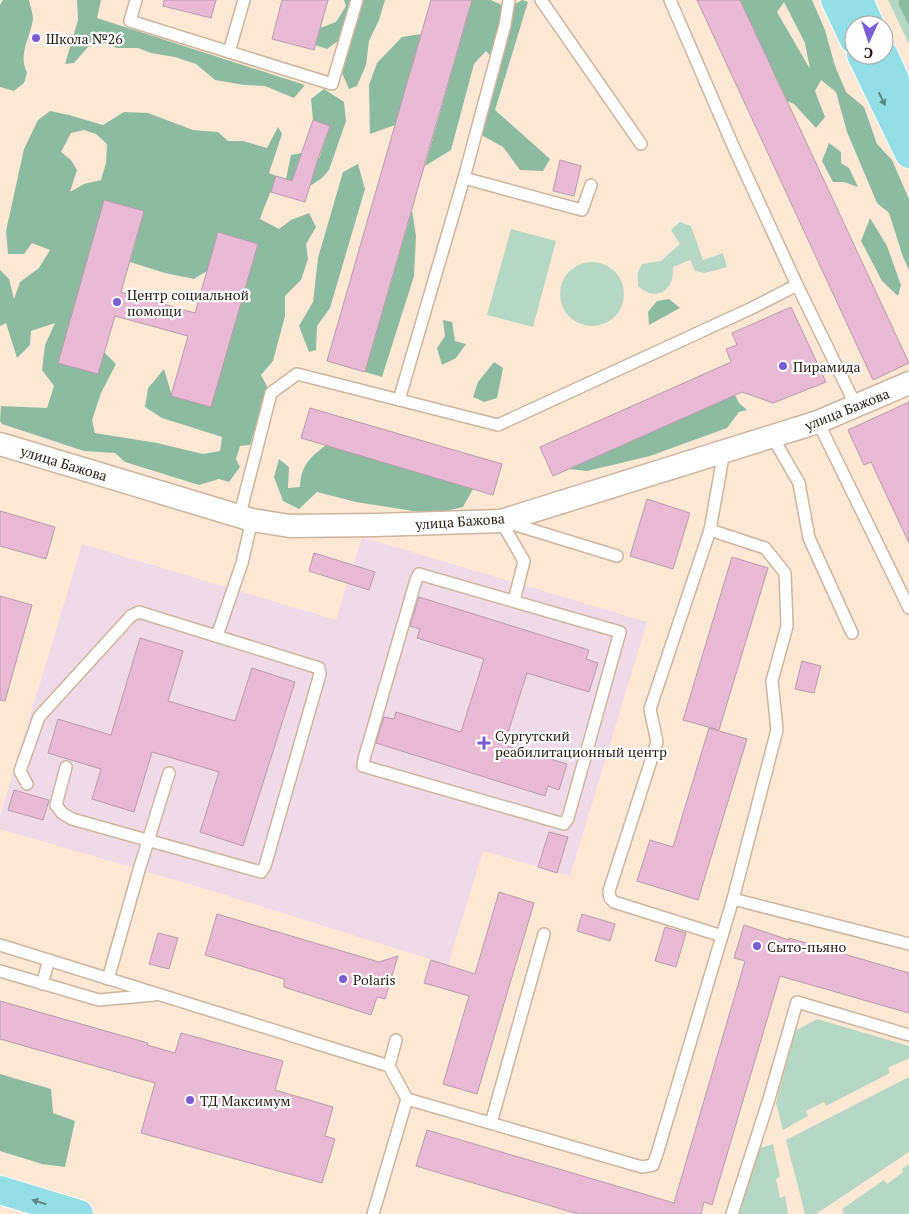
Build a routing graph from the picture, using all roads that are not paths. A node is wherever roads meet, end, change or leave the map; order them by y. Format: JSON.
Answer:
{"nodes":[{"id":1,"x":136,"y":0,"type":"edge"},
{"id":2,"x":244,"y":0,"type":"edge"},
{"id":3,"x":357,"y":0,"type":"edge"},
{"id":4,"x":508,"y":0,"type":"edge"},
{"id":5,"x":541,"y":0,"type":"edge"},
{"id":6,"x":670,"y":0,"type":"edge"},
{"id":7,"x":835,"y":0,"type":"edge"},
{"id":8,"x":859,"y":0,"type":"edge"},
{"id":9,"x":866,"y":15,"type":"edge"},
{"id":10,"x":844,"y":19,"type":"edge"},
{"id":11,"x":229,"y":52,"type":"junction"},
{"id":12,"x":866,"y":65,"type":"edge"},
{"id":13,"x":889,"y":65,"type":"edge"},
{"id":14,"x":909,"y":110,"type":"edge"},
{"id":15,"x":641,"y":144,"type":"dead end"},
{"id":16,"x":909,"y":154,"type":"edge"},
{"id":17,"x":464,"y":178,"type":"junction"},
{"id":18,"x":591,"y":185,"type":"dead end"},
{"id":19,"x":797,"y":285,"type":"junction"},
{"id":20,"x":909,"y":383,"type":"edge"},
{"id":21,"x":399,"y":400,"type":"junction"},
{"id":22,"x":856,"y":406,"type":"junction"},
{"id":23,"x":818,"y":422,"type":"junction"},
{"id":24,"x":772,"y":436,"type":"junction"},
{"id":25,"x":0,"y":444,"type":"edge"},
{"id":26,"x":724,"y":451,"type":"junction"},
{"id":27,"x":246,"y":519,"type":"junction"},
{"id":28,"x":501,"y":521,"type":"junction"},
{"id":29,"x":710,"y":530,"type":"junction"},
{"id":30,"x":617,"y":556,"type":"dead end"},
{"id":31,"x":514,"y":601,"type":"junction"},
{"id":32,"x":909,"y":608,"type":"edge"},
{"id":33,"x":852,"y":633,"type":"dead end"},
{"id":34,"x":217,"y":636,"type":"junction"},
{"id":35,"x":66,"y":767,"type":"dead end"},
{"id":36,"x":170,"y":773,"type":"dead end"},
{"id":37,"x":27,"y":784,"type":"dead end"},
{"id":38,"x":148,"y":842,"type":"junction"},
{"id":39,"x":733,"y":899,"type":"junction"},
{"id":40,"x":544,"y":934,"type":"dead end"},
{"id":41,"x":722,"y":936,"type":"junction"},
{"id":42,"x":0,"y":944,"type":"edge"},
{"id":43,"x":909,"y":944,"type":"edge"},
{"id":44,"x":49,"y":960,"type":"junction"},
{"id":45,"x":0,"y":971,"type":"edge"},
{"id":46,"x":108,"y":979,"type":"junction"},
{"id":47,"x":42,"y":984,"type":"junction"},
{"id":48,"x":160,"y":995,"type":"junction"},
{"id":49,"x":909,"y":1035,"type":"edge"},
{"id":50,"x":396,"y":1040,"type":"dead end"},
{"id":51,"x":389,"y":1066,"type":"junction"},
{"id":52,"x":407,"y":1099,"type":"junction"},
{"id":53,"x":491,"y":1123,"type":"junction"},
{"id":54,"x":0,"y":1190,"type":"edge"},
{"id":55,"x":79,"y":1214,"type":"edge"},
{"id":56,"x":373,"y":1214,"type":"edge"},
{"id":57,"x":732,"y":1214,"type":"edge"}],
"edges":[{"from":1,"to":11,"type":"lane"},
{"from":2,"to":11,"type":"lane"},
{"from":3,"to":11,"type":"lane"},
{"from":4,"to":17,"type":"lane"},
{"from":5,"to":15,"type":"lane"},
{"from":6,"to":19,"type":"lane"},
{"from":7,"to":10,"type":"main road"},
{"from":8,"to":9,"type":"main road"},
{"from":12,"to":16,"type":"main road","one_way":true},
{"from":13,"to":14,"type":"main road"},
{"from":17,"to":18,"type":"lane"},
{"from":17,"to":21,"type":"lane"},
{"from":19,"to":21,"type":"lane"},
{"from":19,"to":22,"type":"lane"},
{"from":20,"to":22,"type":"street","name":"улица Бажова"},
{"from":21,"to":27,"type":"lane"},
{"from":22,"to":23,"type":"street","name":"улица Бажова"},
{"from":23,"to":24,"type":"street","name":"улица Бажова"},
{"from":23,"to":32,"type":"lane"},
{"from":24,"to":26,"type":"street","name":"улица Бажова"},
{"from":24,"to":33,"type":"lane"},
{"from":25,"to":27,"type":"street","name":"улица Бажова"},
{"from":26,"to":28,"type":"street","name":"улица Бажова"},
{"from":26,"to":29,"type":"lane"},
{"from":27,"to":28,"type":"street","name":"улица Бажова"},
{"from":27,"to":34,"type":"lane"},
{"from":28,"to":30,"type":"lane"},
{"from":28,"to":31,"type":"lane"},
{"from":29,"to":39,"type":"lane"},
{"from":29,"to":41,"type":"lane"},
{"from":31,"to":31,"type":"lane"},
{"from":34,"to":37,"type":"lane"},
{"from":34,"to":38,"type":"lane"},
{"from":35,"to":38,"type":"lane"},
{"from":36,"to":38,"type":"lane"},
{"from":38,"to":46,"type":"lane"},
{"from":39,"to":41,"type":"lane"},
{"from":39,"to":43,"type":"lane"},
{"from":40,"to":53,"type":"lane"},
{"from":41,"to":53,"type":"lane"},
{"from":42,"to":44,"type":"lane"},
{"from":44,"to":46,"type":"lane"},
{"from":44,"to":47,"type":"lane"},
{"from":45,"to":47,"type":"lane"},
{"from":46,"to":48,"type":"lane"},
{"from":47,"to":48,"type":"lane"},
{"from":48,"to":51,"type":"lane"},
{"from":49,"to":57,"type":"lane"},
{"from":50,"to":51,"type":"lane"},
{"from":51,"to":52,"type":"lane"},
{"from":52,"to":53,"type":"lane"},
{"from":52,"to":56,"type":"lane"},
{"from":55,"to":54,"type":"main road","one_way":true}]}
